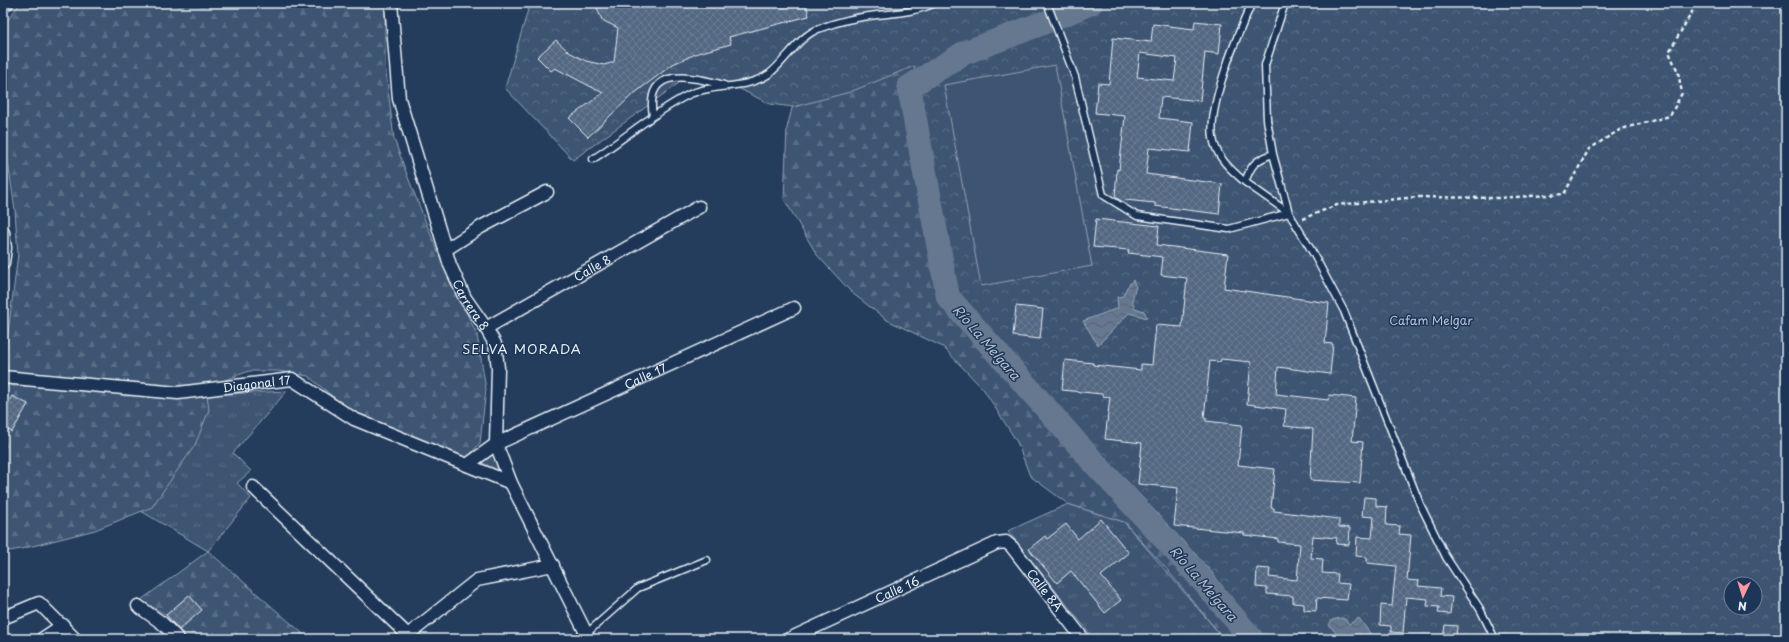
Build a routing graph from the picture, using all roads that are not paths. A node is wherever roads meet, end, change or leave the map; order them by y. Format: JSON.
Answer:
{"nodes":[{"id":1,"x":7,"y":3,"type":"edge"},
{"id":2,"x":391,"y":3,"type":"edge"},
{"id":3,"x":935,"y":3,"type":"edge"},
{"id":4,"x":1047,"y":3,"type":"edge"},
{"id":5,"x":1252,"y":3,"type":"edge"},
{"id":6,"x":1285,"y":3,"type":"edge"},
{"id":7,"x":3,"y":6,"type":"edge"},
{"id":8,"x":726,"y":85,"type":"junction"},
{"id":9,"x":653,"y":116,"type":"junction"},
{"id":10,"x":1273,"y":154,"type":"junction"},
{"id":11,"x":593,"y":160,"type":"dead end"},
{"id":12,"x":1245,"y":182,"type":"junction"},
{"id":13,"x":548,"y":192,"type":"dead end"},
{"id":14,"x":699,"y":207,"type":"dead end"},
{"id":15,"x":1290,"y":213,"type":"junction"},
{"id":16,"x":3,"y":232,"type":"edge"},
{"id":17,"x":445,"y":250,"type":"junction"},
{"id":18,"x":3,"y":263,"type":"edge"},
{"id":19,"x":794,"y":308,"type":"dead end"},
{"id":20,"x":486,"y":328,"type":"junction"},
{"id":21,"x":3,"y":377,"type":"edge"},
{"id":22,"x":496,"y":444,"type":"junction"},
{"id":23,"x":467,"y":465,"type":"junction"},
{"id":24,"x":511,"y":483,"type":"junction"},
{"id":25,"x":253,"y":487,"type":"dead end"},
{"id":26,"x":1006,"y":542,"type":"joint"},
{"id":27,"x":707,"y":560,"type":"dead end"},
{"id":28,"x":553,"y":566,"type":"junction"},
{"id":29,"x":138,"y":606,"type":"dead end"},
{"id":30,"x":3,"y":618,"type":"edge"},
{"id":31,"x":62,"y":625,"type":"junction"},
{"id":32,"x":588,"y":636,"type":"edge"},
{"id":33,"x":410,"y":637,"type":"edge"},
{"id":34,"x":42,"y":639,"type":"edge"},
{"id":35,"x":75,"y":639,"type":"edge"},
{"id":36,"x":178,"y":639,"type":"edge"},
{"id":37,"x":789,"y":639,"type":"edge"},
{"id":38,"x":1083,"y":639,"type":"edge"},
{"id":39,"x":1495,"y":639,"type":"edge"}],
"edges":[{"from":1,"to":7,"type":"street"},
{"from":2,"to":17,"type":"street","name":"Carrera 8"},
{"from":3,"to":8,"type":"lane"},
{"from":4,"to":15,"type":"lane"},
{"from":5,"to":12,"type":"lane"},
{"from":6,"to":10,"type":"lane"},
{"from":8,"to":9,"type":"lane"},
{"from":8,"to":9,"type":"lane"},
{"from":9,"to":11,"type":"lane"},
{"from":10,"to":12,"type":"lane"},
{"from":10,"to":15,"type":"lane"},
{"from":12,"to":15,"type":"lane"},
{"from":13,"to":17,"type":"street"},
{"from":14,"to":20,"type":"street","name":"Calle 8"},
{"from":15,"to":39,"type":"lane"},
{"from":16,"to":18,"type":"street"},
{"from":17,"to":20,"type":"street","name":"Carrera 8"},
{"from":19,"to":22,"type":"street","name":"Calle 17"},
{"from":20,"to":22,"type":"street","name":"Carrera 8"},
{"from":21,"to":23,"type":"street","name":"Diagonal 17"},
{"from":22,"to":23,"type":"street","name":"Calle 17"},
{"from":22,"to":24,"type":"street","name":"Carrera 8"},
{"from":23,"to":24,"type":"street","name":"Diagonal 17"},
{"from":24,"to":28,"type":"street","name":"Carrera 8"},
{"from":25,"to":33,"type":"street"},
{"from":26,"to":37,"type":"street","name":"Calle 16"},
{"from":26,"to":38,"type":"street","name":"Calle 8A"},
{"from":27,"to":32,"type":"lane"},
{"from":28,"to":32,"type":"street","name":"Carrera 8"},
{"from":28,"to":33,"type":"street"},
{"from":29,"to":36,"type":"street"},
{"from":30,"to":31,"type":"street"},
{"from":31,"to":34,"type":"street"},
{"from":31,"to":35,"type":"street"}]}
